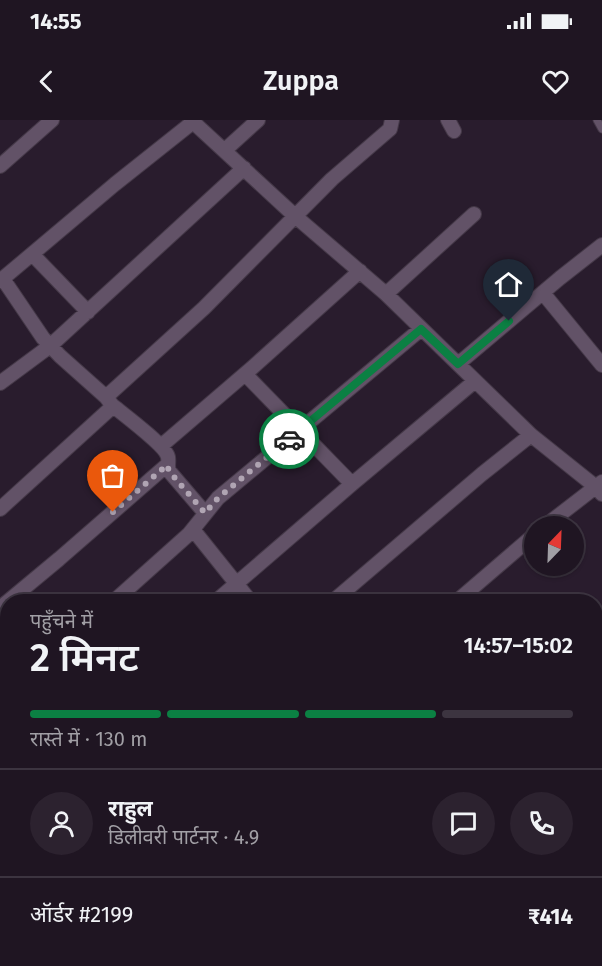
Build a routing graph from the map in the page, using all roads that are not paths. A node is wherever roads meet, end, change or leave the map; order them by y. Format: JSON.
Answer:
{"nodes":[{"id":1,"x":52,"y":120,"type":"edge"},
{"id":2,"x":258,"y":120,"type":"edge"},
{"id":3,"x":392,"y":120,"type":"edge"},
{"id":4,"x":597,"y":120,"type":"edge"},
{"id":5,"x":192,"y":121,"type":"edge"},
{"id":6,"x":602,"y":129,"type":"edge"},
{"id":7,"x":225,"y":150,"type":"junction"},
{"id":8,"x":0,"y":166,"type":"edge"},
{"id":9,"x":244,"y":168,"type":"junction"},
{"id":10,"x":474,"y":214,"type":"dead end"},
{"id":11,"x":295,"y":216,"type":"junction"},
{"id":12,"x":602,"y":245,"type":"edge"},
{"id":13,"x":32,"y":254,"type":"junction"},
{"id":14,"x":360,"y":272,"type":"junction"},
{"id":15,"x":2,"y":280,"type":"edge"},
{"id":16,"x":543,"y":293,"type":"junction"},
{"id":17,"x":386,"y":294,"type":"junction"},
{"id":18,"x":88,"y":312,"type":"junction"},
{"id":19,"x":421,"y":329,"type":"junction"},
{"id":20,"x":50,"y":346,"type":"junction"},
{"id":21,"x":458,"y":364,"type":"junction"},
{"id":22,"x":602,"y":364,"type":"edge"},
{"id":23,"x":245,"y":374,"type":"junction"},
{"id":24,"x":475,"y":381,"type":"junction"},
{"id":25,"x":0,"y":383,"type":"edge"},
{"id":26,"x":109,"y":401,"type":"junction"},
{"id":27,"x":299,"y":430,"type":"junction"},
{"id":28,"x":531,"y":435,"type":"junction"},
{"id":29,"x":161,"y":446,"type":"junction"},
{"id":30,"x":167,"y":465,"type":"junction"},
{"id":31,"x":352,"y":484,"type":"junction"},
{"id":32,"x":600,"y":488,"type":"edge"},
{"id":33,"x":0,"y":509,"type":"edge"},
{"id":34,"x":205,"y":513,"type":"junction"},
{"id":35,"x":559,"y":516,"type":"edge"},
{"id":36,"x":195,"y":528,"type":"junction"},
{"id":37,"x":524,"y":544,"type":"edge"},
{"id":38,"x":236,"y":584,"type":"junction"},
{"id":39,"x":17,"y":594,"type":"edge"},
{"id":40,"x":122,"y":594,"type":"edge"},
{"id":41,"x":224,"y":594,"type":"edge"},
{"id":42,"x":244,"y":594,"type":"edge"},
{"id":43,"x":341,"y":594,"type":"edge"},
{"id":44,"x":465,"y":594,"type":"edge"}],
"edges":[{"from":1,"to":8,"type":"street"},
{"from":2,"to":7,"type":"street"},
{"from":3,"to":11,"type":"street"},
{"from":4,"to":6,"type":"lane"},
{"from":5,"to":7,"type":"street"},
{"from":5,"to":13,"type":"street"},
{"from":7,"to":9,"type":"street"},
{"from":9,"to":11,"type":"street"},
{"from":9,"to":18,"type":"street"},
{"from":10,"to":17,"type":"street"},
{"from":11,"to":14,"type":"street"},
{"from":11,"to":26,"type":"street"},
{"from":12,"to":16,"type":"street"},
{"from":13,"to":15,"type":"street"},
{"from":13,"to":18,"type":"street"},
{"from":14,"to":17,"type":"street"},
{"from":14,"to":23,"type":"street"},
{"from":15,"to":20,"type":"street"},
{"from":16,"to":21,"type":"street"},
{"from":16,"to":22,"type":"street"},
{"from":17,"to":19,"type":"street"},
{"from":18,"to":20,"type":"street"},
{"from":19,"to":21,"type":"street"},
{"from":19,"to":27,"type":"street"},
{"from":20,"to":25,"type":"street"},
{"from":20,"to":26,"type":"street"},
{"from":21,"to":24,"type":"street"},
{"from":23,"to":27,"type":"street"},
{"from":23,"to":29,"type":"street"},
{"from":24,"to":28,"type":"street"},
{"from":24,"to":31,"type":"street"},
{"from":26,"to":29,"type":"street"},
{"from":26,"to":33,"type":"street"},
{"from":27,"to":31,"type":"street"},
{"from":27,"to":34,"type":"street"},
{"from":28,"to":32,"type":"street"},
{"from":28,"to":43,"type":"street"},
{"from":29,"to":30,"type":"street"},
{"from":30,"to":34,"type":"street"},
{"from":30,"to":39,"type":"street"},
{"from":31,"to":38,"type":"street"},
{"from":32,"to":35,"type":"street"},
{"from":34,"to":36,"type":"street"},
{"from":36,"to":38,"type":"street"},
{"from":36,"to":40,"type":"street"},
{"from":37,"to":44,"type":"street"},
{"from":38,"to":41,"type":"street"},
{"from":38,"to":42,"type":"street"}]}
